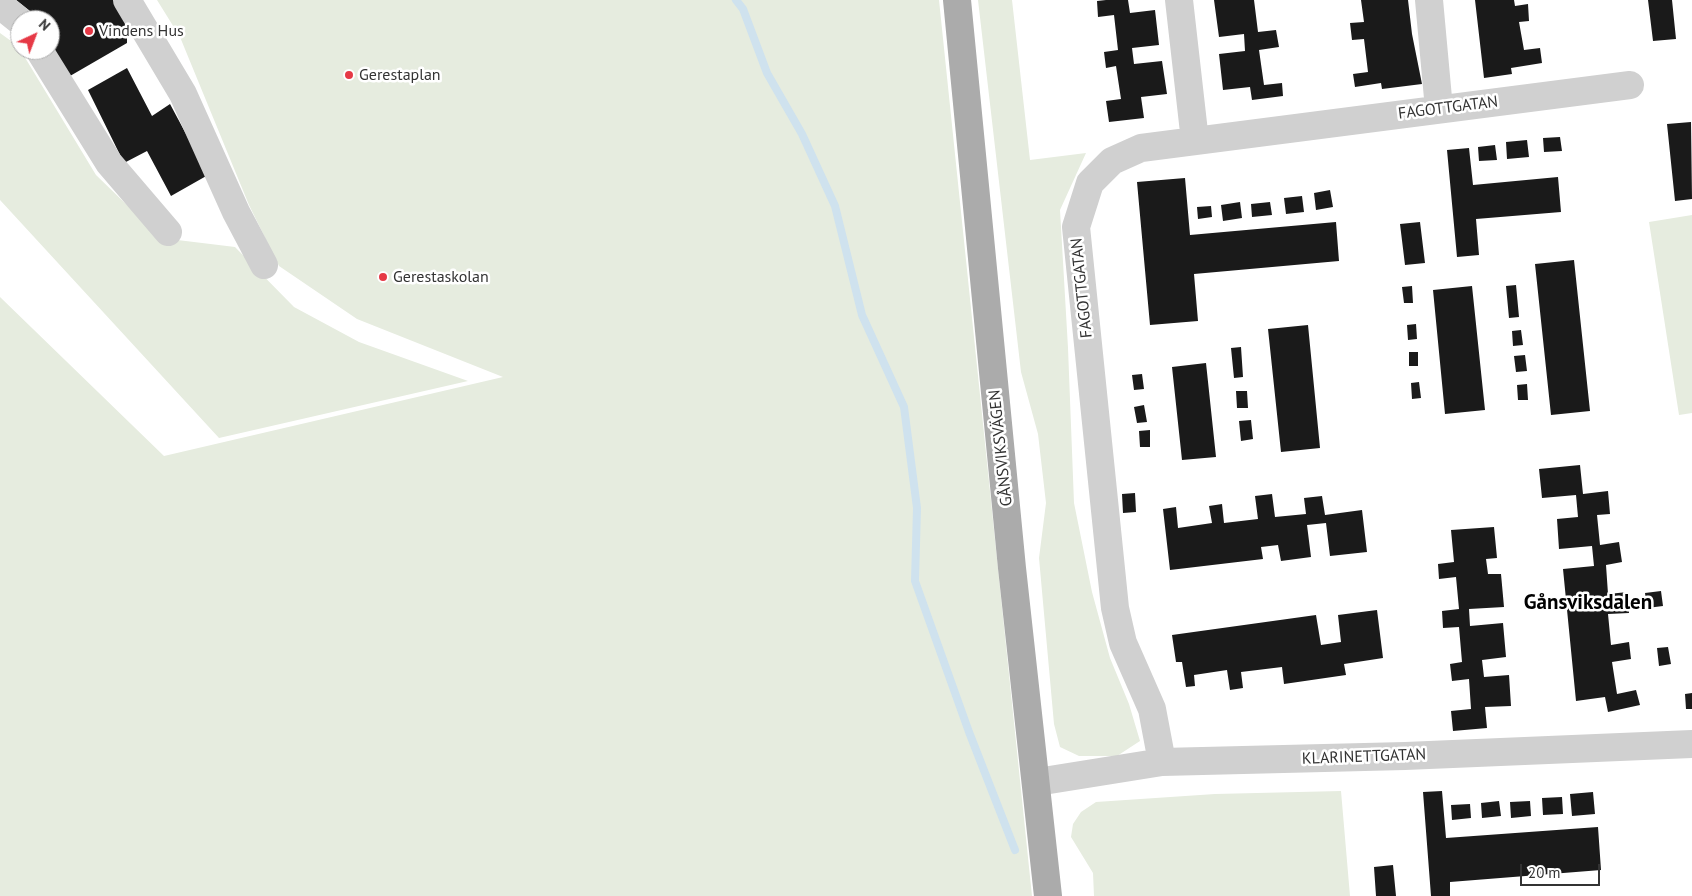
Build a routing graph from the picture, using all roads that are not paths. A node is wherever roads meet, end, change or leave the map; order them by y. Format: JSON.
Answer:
{"nodes":[{"id":1,"x":126,"y":0,"type":"edge"},
{"id":2,"x":957,"y":0,"type":"edge"},
{"id":3,"x":1179,"y":0,"type":"edge"},
{"id":4,"x":1429,"y":0,"type":"edge"},
{"id":5,"x":0,"y":5,"type":"edge"},
{"id":6,"x":10,"y":13,"type":"edge"},
{"id":7,"x":45,"y":60,"type":"edge"},
{"id":8,"x":1630,"y":85,"type":"dead end"},
{"id":9,"x":1440,"y":109,"type":"junction"},
{"id":10,"x":1195,"y":141,"type":"junction"},
{"id":11,"x":168,"y":232,"type":"dead end"},
{"id":12,"x":264,"y":265,"type":"dead end"},
{"id":13,"x":1692,"y":744,"type":"edge"},
{"id":14,"x":1162,"y":762,"type":"junction"},
{"id":15,"x":1037,"y":782,"type":"junction"},
{"id":16,"x":1048,"y":896,"type":"edge"}],
"edges":[{"from":1,"to":12,"type":"street"},
{"from":2,"to":15,"type":"main road","name":"GÅNSVIKSVÄGEN"},
{"from":3,"to":10,"type":"street"},
{"from":4,"to":9,"type":"street"},
{"from":5,"to":6,"type":"street"},
{"from":7,"to":11,"type":"street"},
{"from":8,"to":9,"type":"street","name":"FAGOTTGATAN"},
{"from":9,"to":10,"type":"street","name":"FAGOTTGATAN"},
{"from":10,"to":14,"type":"street","name":"FAGOTTGATAN"},
{"from":13,"to":14,"type":"street","name":"KLARINETTGATAN"},
{"from":14,"to":15,"type":"street","name":"KLARINETTGATAN"},
{"from":15,"to":16,"type":"main road","name":"GÅNSVIKSVÄGEN"}]}
